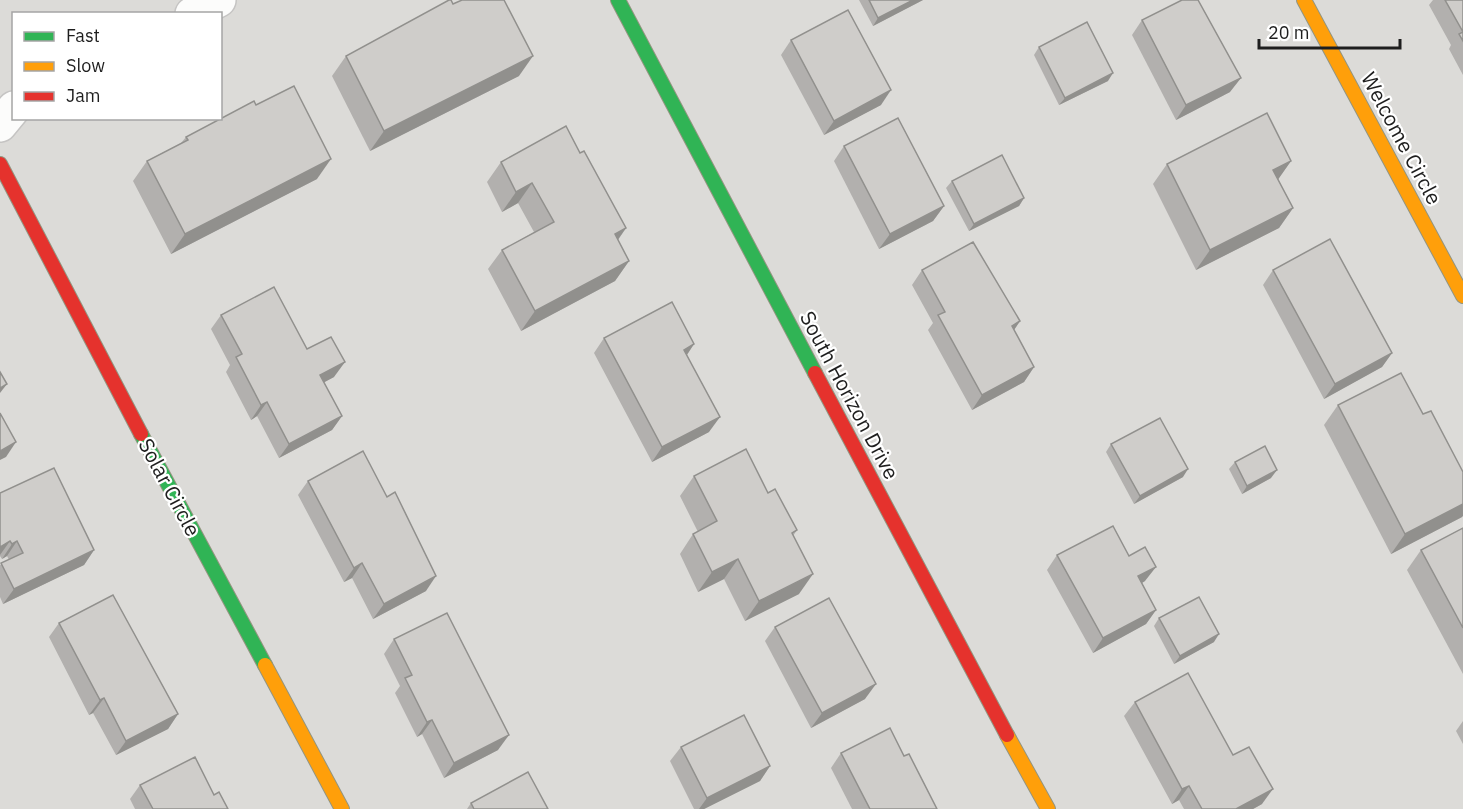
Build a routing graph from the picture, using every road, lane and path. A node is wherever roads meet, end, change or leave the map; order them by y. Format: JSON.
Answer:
{"nodes":[{"id":1,"x":219,"y":0,"type":"edge"},
{"id":2,"x":618,"y":0,"type":"edge"},
{"id":3,"x":1304,"y":0,"type":"edge"},
{"id":4,"x":196,"y":12,"type":"edge"},
{"id":5,"x":12,"y":110,"type":"edge"},
{"id":6,"x":0,"y":125,"type":"edge"},
{"id":7,"x":0,"y":164,"type":"edge"},
{"id":8,"x":1463,"y":296,"type":"edge"},
{"id":9,"x":342,"y":809,"type":"edge"},
{"id":10,"x":1048,"y":809,"type":"edge"}],
"edges":[{"from":1,"to":4,"type":"street"},
{"from":2,"to":10,"type":"street","name":"South Horizon Drive"},
{"from":3,"to":8,"type":"street","name":"Welcome Circle"},
{"from":5,"to":6,"type":"street"},
{"from":7,"to":9,"type":"street","name":"Solar Circle"}]}
